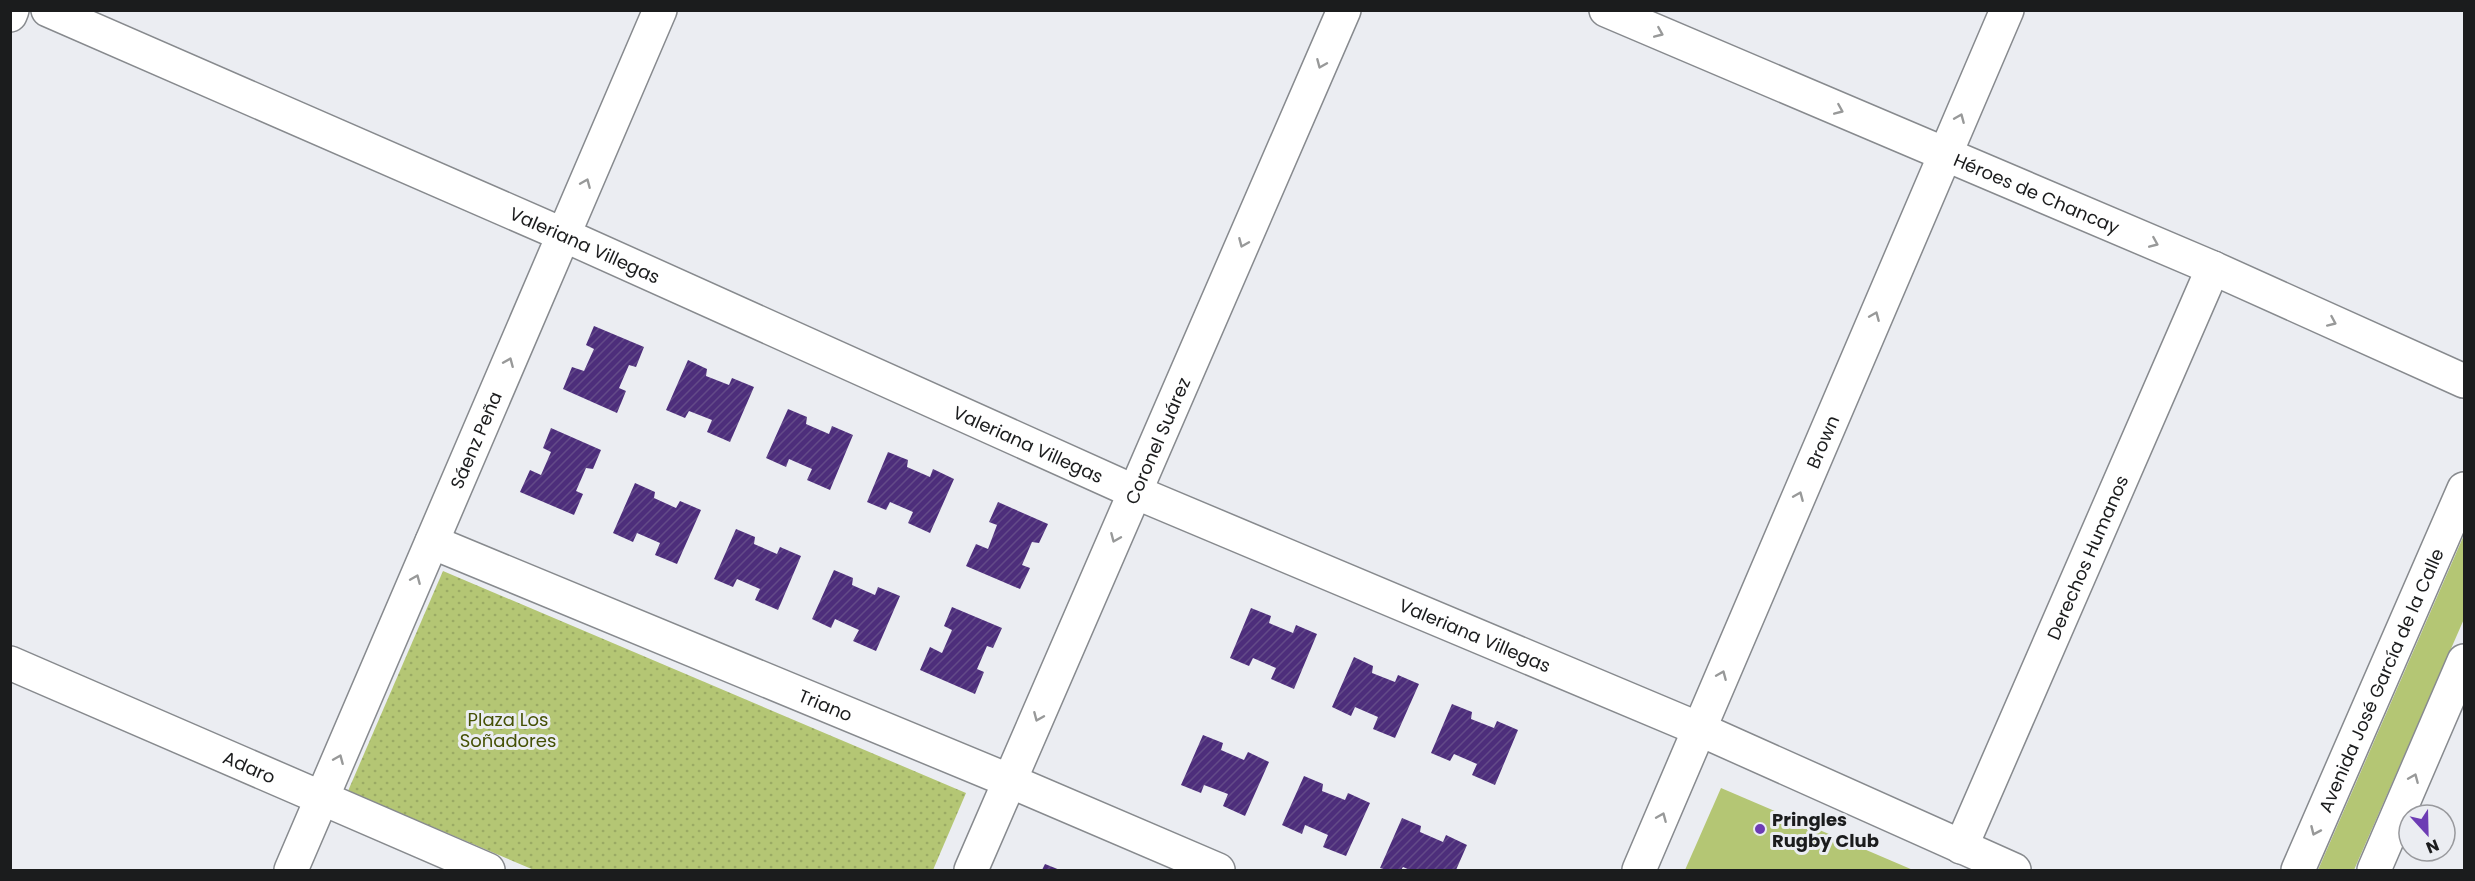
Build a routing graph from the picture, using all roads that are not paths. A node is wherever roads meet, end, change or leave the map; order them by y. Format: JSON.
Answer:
{"nodes":[{"id":1,"x":12,"y":10,"type":"edge"},
{"id":2,"x":48,"y":10,"type":"edge"},
{"id":3,"x":660,"y":10,"type":"edge"},
{"id":4,"x":1344,"y":10,"type":"edge"},
{"id":5,"x":1605,"y":10,"type":"edge"},
{"id":6,"x":2007,"y":10,"type":"edge"},
{"id":7,"x":10,"y":15,"type":"edge"},
{"id":8,"x":1944,"y":155,"type":"junction"},
{"id":9,"x":564,"y":235,"type":"junction"},
{"id":10,"x":2213,"y":268,"type":"junction"},
{"id":11,"x":2464,"y":381,"type":"edge"},
{"id":12,"x":2464,"y":489,"type":"edge"},
{"id":13,"x":1135,"y":492,"type":"junction"},
{"id":14,"x":432,"y":542,"type":"junction"},
{"id":15,"x":2464,"y":661,"type":"edge"},
{"id":16,"x":10,"y":663,"type":"edge"},
{"id":17,"x":1700,"y":729,"type":"junction"},
{"id":18,"x":1010,"y":781,"type":"junction"},
{"id":19,"x":322,"y":798,"type":"junction"},
{"id":20,"x":1961,"y":847,"type":"junction"},
{"id":21,"x":291,"y":870,"type":"edge"},
{"id":22,"x":488,"y":870,"type":"edge"},
{"id":23,"x":971,"y":870,"type":"edge"},
{"id":24,"x":1218,"y":870,"type":"edge"},
{"id":25,"x":1639,"y":870,"type":"edge"},
{"id":26,"x":2014,"y":870,"type":"edge"},
{"id":27,"x":2298,"y":870,"type":"edge"},
{"id":28,"x":2374,"y":870,"type":"edge"}],
"edges":[{"from":1,"to":7,"type":"street"},
{"from":2,"to":9,"type":"street","name":"Valeriana Villegas"},
{"from":9,"to":3,"type":"street","name":"Sáenz Peña","one_way":true},
{"from":4,"to":13,"type":"street","name":"Coronel Suárez","one_way":true},
{"from":5,"to":8,"type":"street","name":"Héroes de Chancay","one_way":true},
{"from":8,"to":6,"type":"street","name":"Brown","one_way":true},
{"from":8,"to":10,"type":"street","name":"Héroes de Chancay","one_way":true},
{"from":17,"to":8,"type":"street","name":"Brown","one_way":true},
{"from":9,"to":13,"type":"street","name":"Valeriana Villegas"},
{"from":14,"to":9,"type":"street","name":"Sáenz Peña","one_way":true},
{"from":10,"to":11,"type":"street","name":"Héroes de Chancay","one_way":true},
{"from":10,"to":20,"type":"street","name":"Derechos Humanos"},
{"from":12,"to":27,"type":"street","name":"Avenida José García de la Calle","one_way":true},
{"from":13,"to":17,"type":"street","name":"Valeriana Villegas"},
{"from":13,"to":18,"type":"street","name":"Coronel Suárez","one_way":true},
{"from":14,"to":18,"type":"street","name":"Triano"},
{"from":19,"to":14,"type":"street","name":"Sáenz Peña","one_way":true},
{"from":28,"to":15,"type":"street","one_way":true},
{"from":16,"to":19,"type":"street","name":"Adaro"},
{"from":17,"to":20,"type":"street","name":"Valeriana Villegas"},
{"from":25,"to":17,"type":"street","name":"Brown","one_way":true},
{"from":18,"to":23,"type":"street","name":"Coronel Suárez"},
{"from":18,"to":24,"type":"street","name":"Triano"},
{"from":19,"to":21,"type":"street","name":"Sáenz Peña"},
{"from":19,"to":22,"type":"street","name":"Adaro"},
{"from":20,"to":26,"type":"street","name":"Valeriana Villegas"}]}
